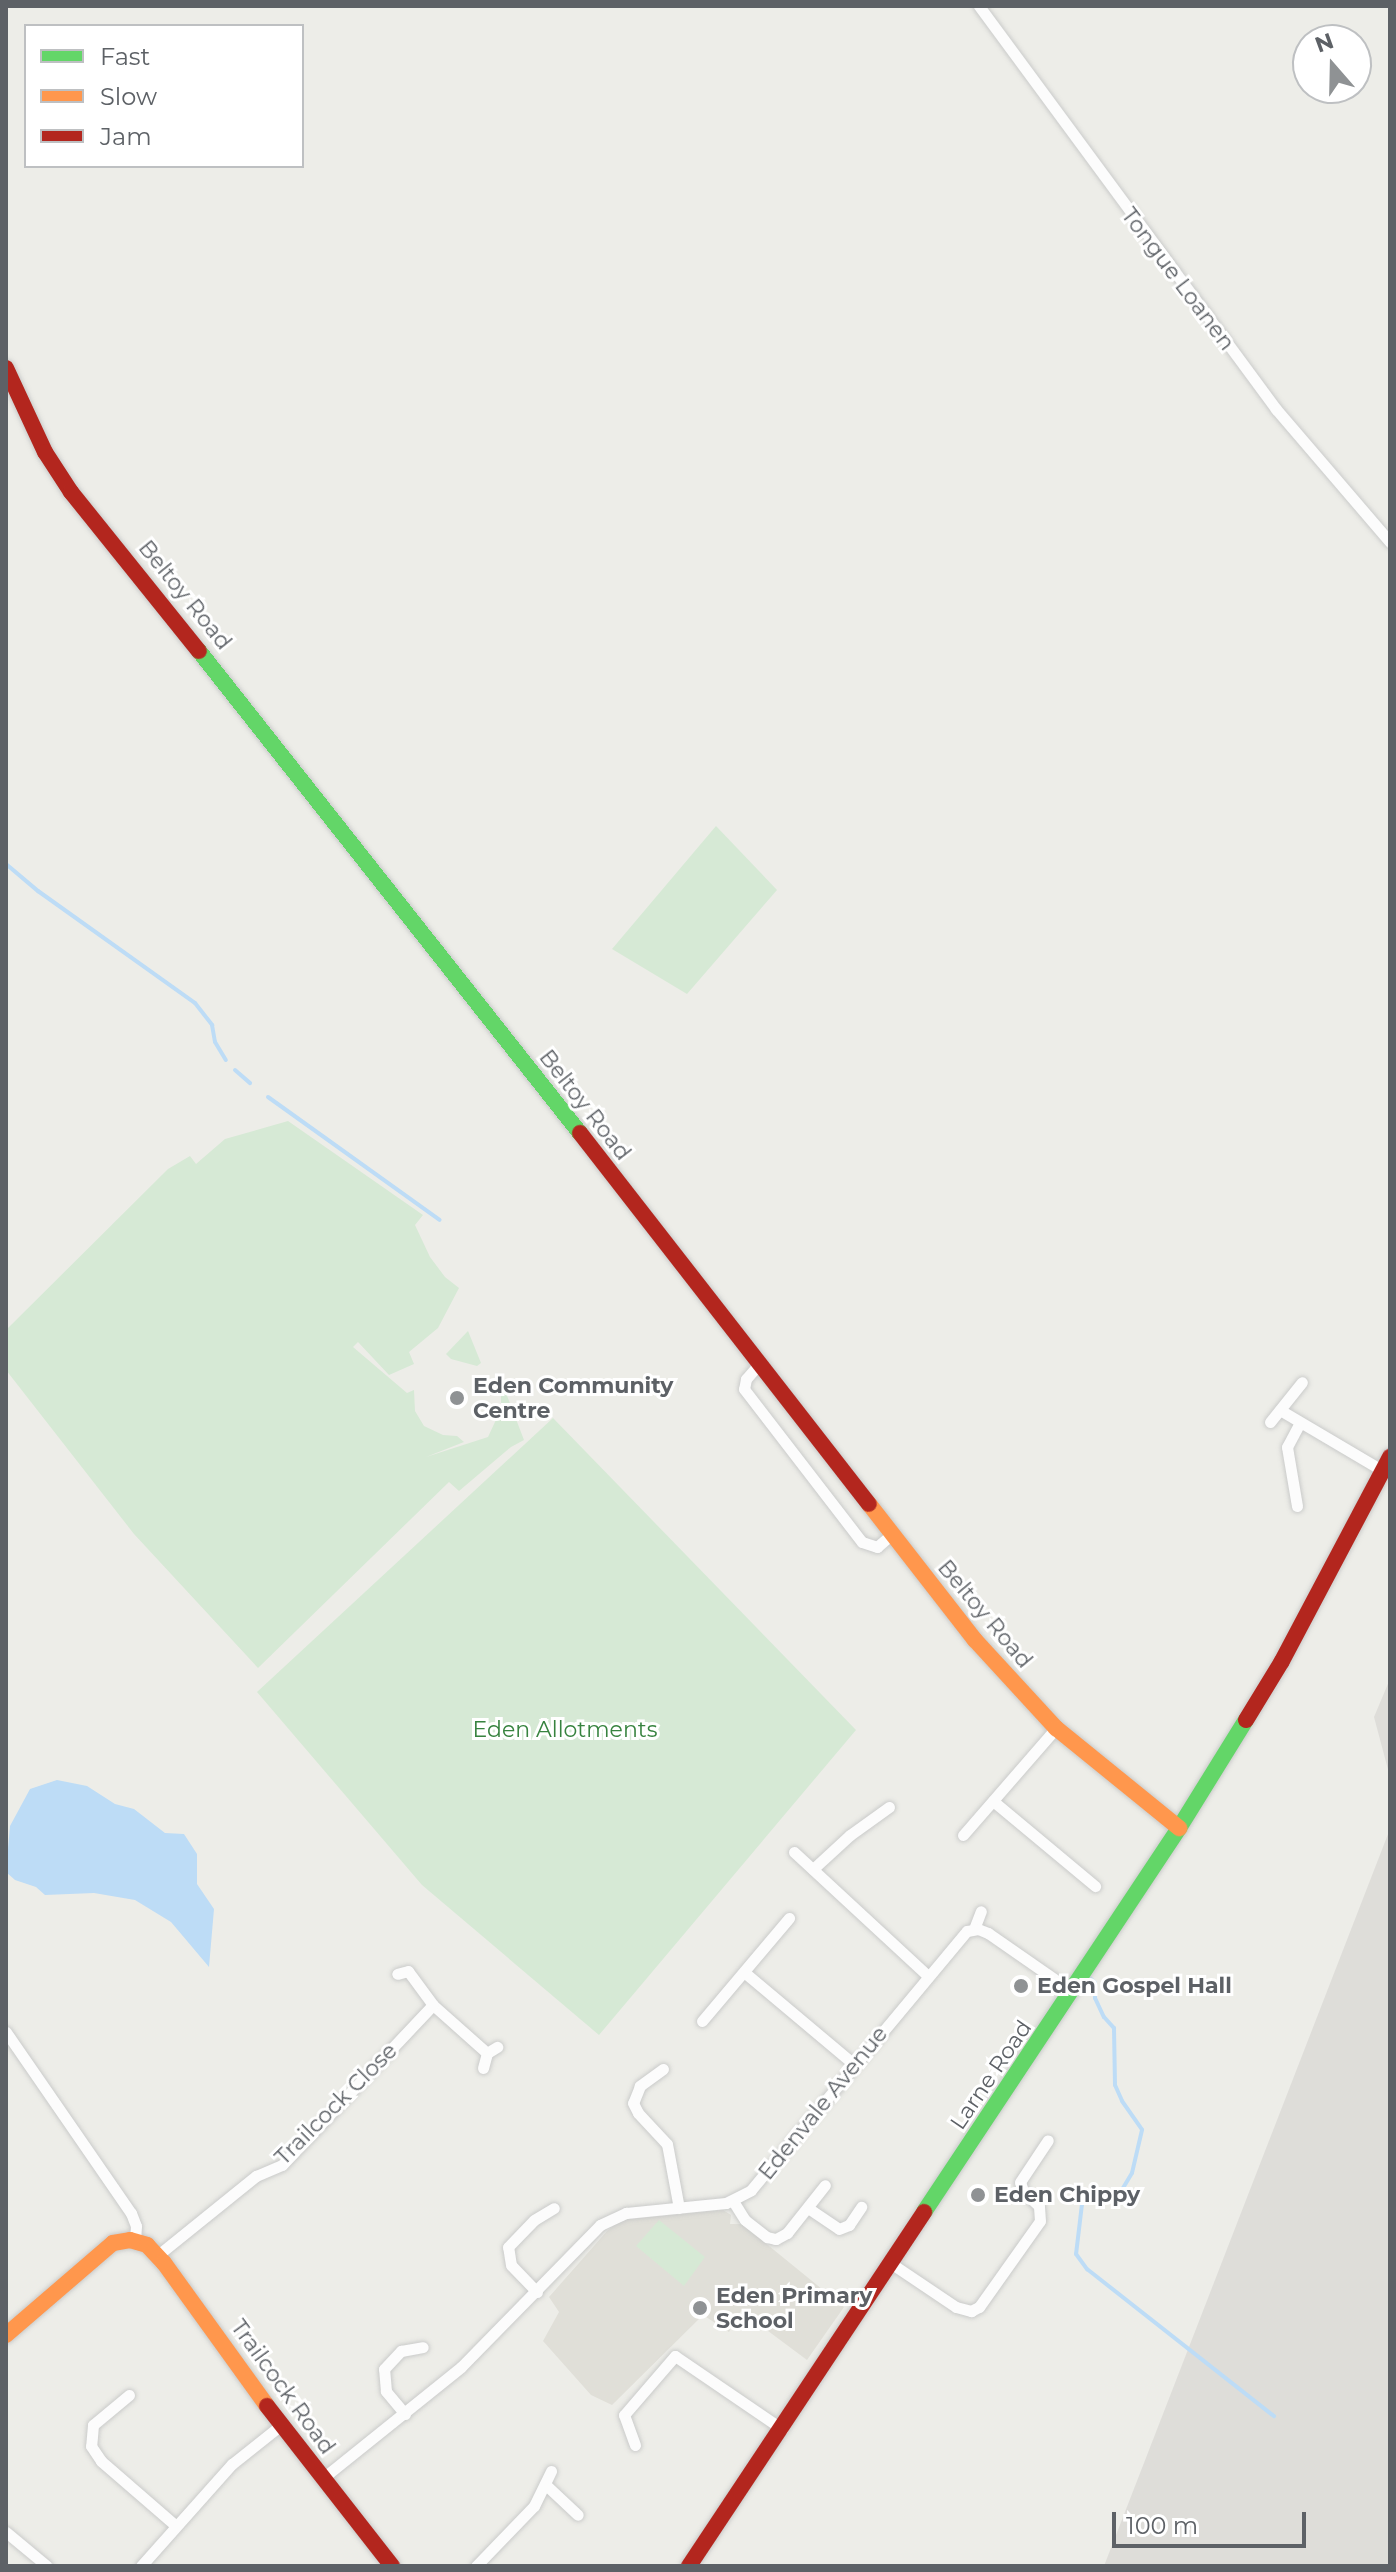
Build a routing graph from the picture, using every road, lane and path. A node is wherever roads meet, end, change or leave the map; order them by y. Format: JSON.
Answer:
{"nodes":[{"id":1,"x":979,"y":6,"type":"edge"},
{"id":2,"x":6,"y":368,"type":"edge"},
{"id":3,"x":1390,"y":542,"type":"edge"},
{"id":4,"x":759,"y":1364,"type":"junction"},
{"id":5,"x":1302,"y":1382,"type":"dead end"},
{"id":6,"x":1280,"y":1410,"type":"junction"},
{"id":7,"x":1270,"y":1422,"type":"dead end"},
{"id":8,"x":1300,"y":1423,"type":"junction"},
{"id":9,"x":1386,"y":1464,"type":"edge"},
{"id":10,"x":1297,"y":1506,"type":"dead end"},
{"id":11,"x":892,"y":1534,"type":"junction"},
{"id":12,"x":1056,"y":1728,"type":"junction"},
{"id":13,"x":993,"y":1801,"type":"junction"},
{"id":14,"x":889,"y":1807,"type":"dead end"},
{"id":15,"x":1179,"y":1828,"type":"junction"},
{"id":16,"x":963,"y":1835,"type":"dead end"},
{"id":17,"x":794,"y":1852,"type":"dead end"},
{"id":18,"x":813,"y":1869,"type":"junction"},
{"id":19,"x":1095,"y":1886,"type":"dead end"},
{"id":20,"x":981,"y":1911,"type":"dead end"},
{"id":21,"x":789,"y":1918,"type":"dead end"},
{"id":22,"x":974,"y":1929,"type":"junction"},
{"id":23,"x":407,"y":1969,"type":"dead end"},
{"id":24,"x":744,"y":1972,"type":"junction"},
{"id":25,"x":928,"y":1976,"type":"junction"},
{"id":26,"x":1073,"y":1992,"type":"junction"},
{"id":27,"x":433,"y":2005,"type":"junction"},
{"id":28,"x":702,"y":2021,"type":"dead end"},
{"id":29,"x":6,"y":2032,"type":"edge"},
{"id":30,"x":855,"y":2065,"type":"junction"},
{"id":31,"x":483,"y":2068,"type":"dead end"},
{"id":32,"x":663,"y":2069,"type":"dead end"},
{"id":33,"x":1048,"y":2140,"type":"dead end"},
{"id":34,"x":825,"y":2185,"type":"dead end"},
{"id":35,"x":733,"y":2201,"type":"junction"},
{"id":36,"x":861,"y":2207,"type":"dead end"},
{"id":37,"x":554,"y":2208,"type":"dead end"},
{"id":38,"x":679,"y":2208,"type":"junction"},
{"id":39,"x":808,"y":2208,"type":"junction"},
{"id":40,"x":135,"y":2240,"type":"junction"},
{"id":41,"x":158,"y":2255,"type":"junction"},
{"id":42,"x":892,"y":2264,"type":"junction"},
{"id":43,"x":537,"y":2292,"type":"junction"},
{"id":44,"x":8,"y":2329,"type":"edge"},
{"id":45,"x":423,"y":2347,"type":"dead end"},
{"id":46,"x":129,"y":2395,"type":"dead end"},
{"id":47,"x":405,"y":2414,"type":"junction"},
{"id":48,"x":281,"y":2425,"type":"junction"},
{"id":49,"x":782,"y":2429,"type":"junction"},
{"id":50,"x":635,"y":2445,"type":"dead end"},
{"id":51,"x":551,"y":2471,"type":"dead end"},
{"id":52,"x":323,"y":2478,"type":"junction"},
{"id":53,"x":547,"y":2486,"type":"junction"},
{"id":54,"x":578,"y":2515,"type":"dead end"},
{"id":55,"x":175,"y":2525,"type":"junction"},
{"id":56,"x":6,"y":2532,"type":"edge"},
{"id":57,"x":482,"y":2564,"type":"edge"},
{"id":58,"x":47,"y":2566,"type":"edge"},
{"id":59,"x":141,"y":2566,"type":"edge"},
{"id":60,"x":392,"y":2566,"type":"edge"},
{"id":61,"x":689,"y":2566,"type":"edge"}],
"edges":[{"from":1,"to":3,"type":"street","name":"Tongue Loanen"},
{"from":2,"to":4,"type":"main road","name":"Beltoy Road"},
{"from":4,"to":11,"type":"main road","name":"Beltoy Road"},
{"from":4,"to":11,"type":"street"},
{"from":5,"to":6,"type":"street"},
{"from":6,"to":7,"type":"street"},
{"from":6,"to":8,"type":"street","name":"Larne Road"},
{"from":8,"to":9,"type":"street","name":"Larne Road"},
{"from":8,"to":10,"type":"street"},
{"from":9,"to":15,"type":"main road","name":"Larne Road"},
{"from":11,"to":12,"type":"main road","name":"Beltoy Road"},
{"from":12,"to":13,"type":"street"},
{"from":12,"to":15,"type":"main road","name":"Beltoy Road"},
{"from":13,"to":16,"type":"street"},
{"from":13,"to":19,"type":"street"},
{"from":14,"to":18,"type":"street"},
{"from":15,"to":26,"type":"main road","name":"Larne Road"},
{"from":17,"to":18,"type":"street"},
{"from":18,"to":25,"type":"street"},
{"from":20,"to":22,"type":"street"},
{"from":21,"to":24,"type":"street"},
{"from":22,"to":25,"type":"street","name":"Edenvale Avenue"},
{"from":22,"to":26,"type":"street"},
{"from":23,"to":27,"type":"street"},
{"from":24,"to":28,"type":"street"},
{"from":24,"to":30,"type":"street"},
{"from":25,"to":30,"type":"street","name":"Edenvale Avenue"},
{"from":26,"to":42,"type":"main road","name":"Larne Road"},
{"from":27,"to":31,"type":"street"},
{"from":27,"to":41,"type":"street","name":"Trailcock Close"},
{"from":29,"to":40,"type":"street"},
{"from":30,"to":35,"type":"street","name":"Edenvale Avenue"},
{"from":32,"to":38,"type":"street"},
{"from":33,"to":42,"type":"street"},
{"from":34,"to":39,"type":"street"},
{"from":35,"to":38,"type":"street"},
{"from":35,"to":39,"type":"street"},
{"from":36,"to":39,"type":"street"},
{"from":37,"to":43,"type":"street"},
{"from":38,"to":43,"type":"street"},
{"from":40,"to":41,"type":"main road","name":"Trailcock Road"},
{"from":40,"to":44,"type":"main road"},
{"from":41,"to":48,"type":"main road","name":"Trailcock Road"},
{"from":42,"to":49,"type":"main road","name":"Larne Road"},
{"from":43,"to":47,"type":"street"},
{"from":45,"to":47,"type":"street"},
{"from":46,"to":55,"type":"street"},
{"from":47,"to":52,"type":"street"},
{"from":48,"to":52,"type":"main road","name":"Trailcock Road"},
{"from":48,"to":55,"type":"street"},
{"from":49,"to":50,"type":"street"},
{"from":49,"to":61,"type":"main road","name":"Larne Road"},
{"from":51,"to":53,"type":"street"},
{"from":52,"to":60,"type":"main road","name":"Trailcock Road"},
{"from":53,"to":54,"type":"street"},
{"from":53,"to":57,"type":"street"},
{"from":55,"to":59,"type":"street"},
{"from":56,"to":58,"type":"street"}]}
